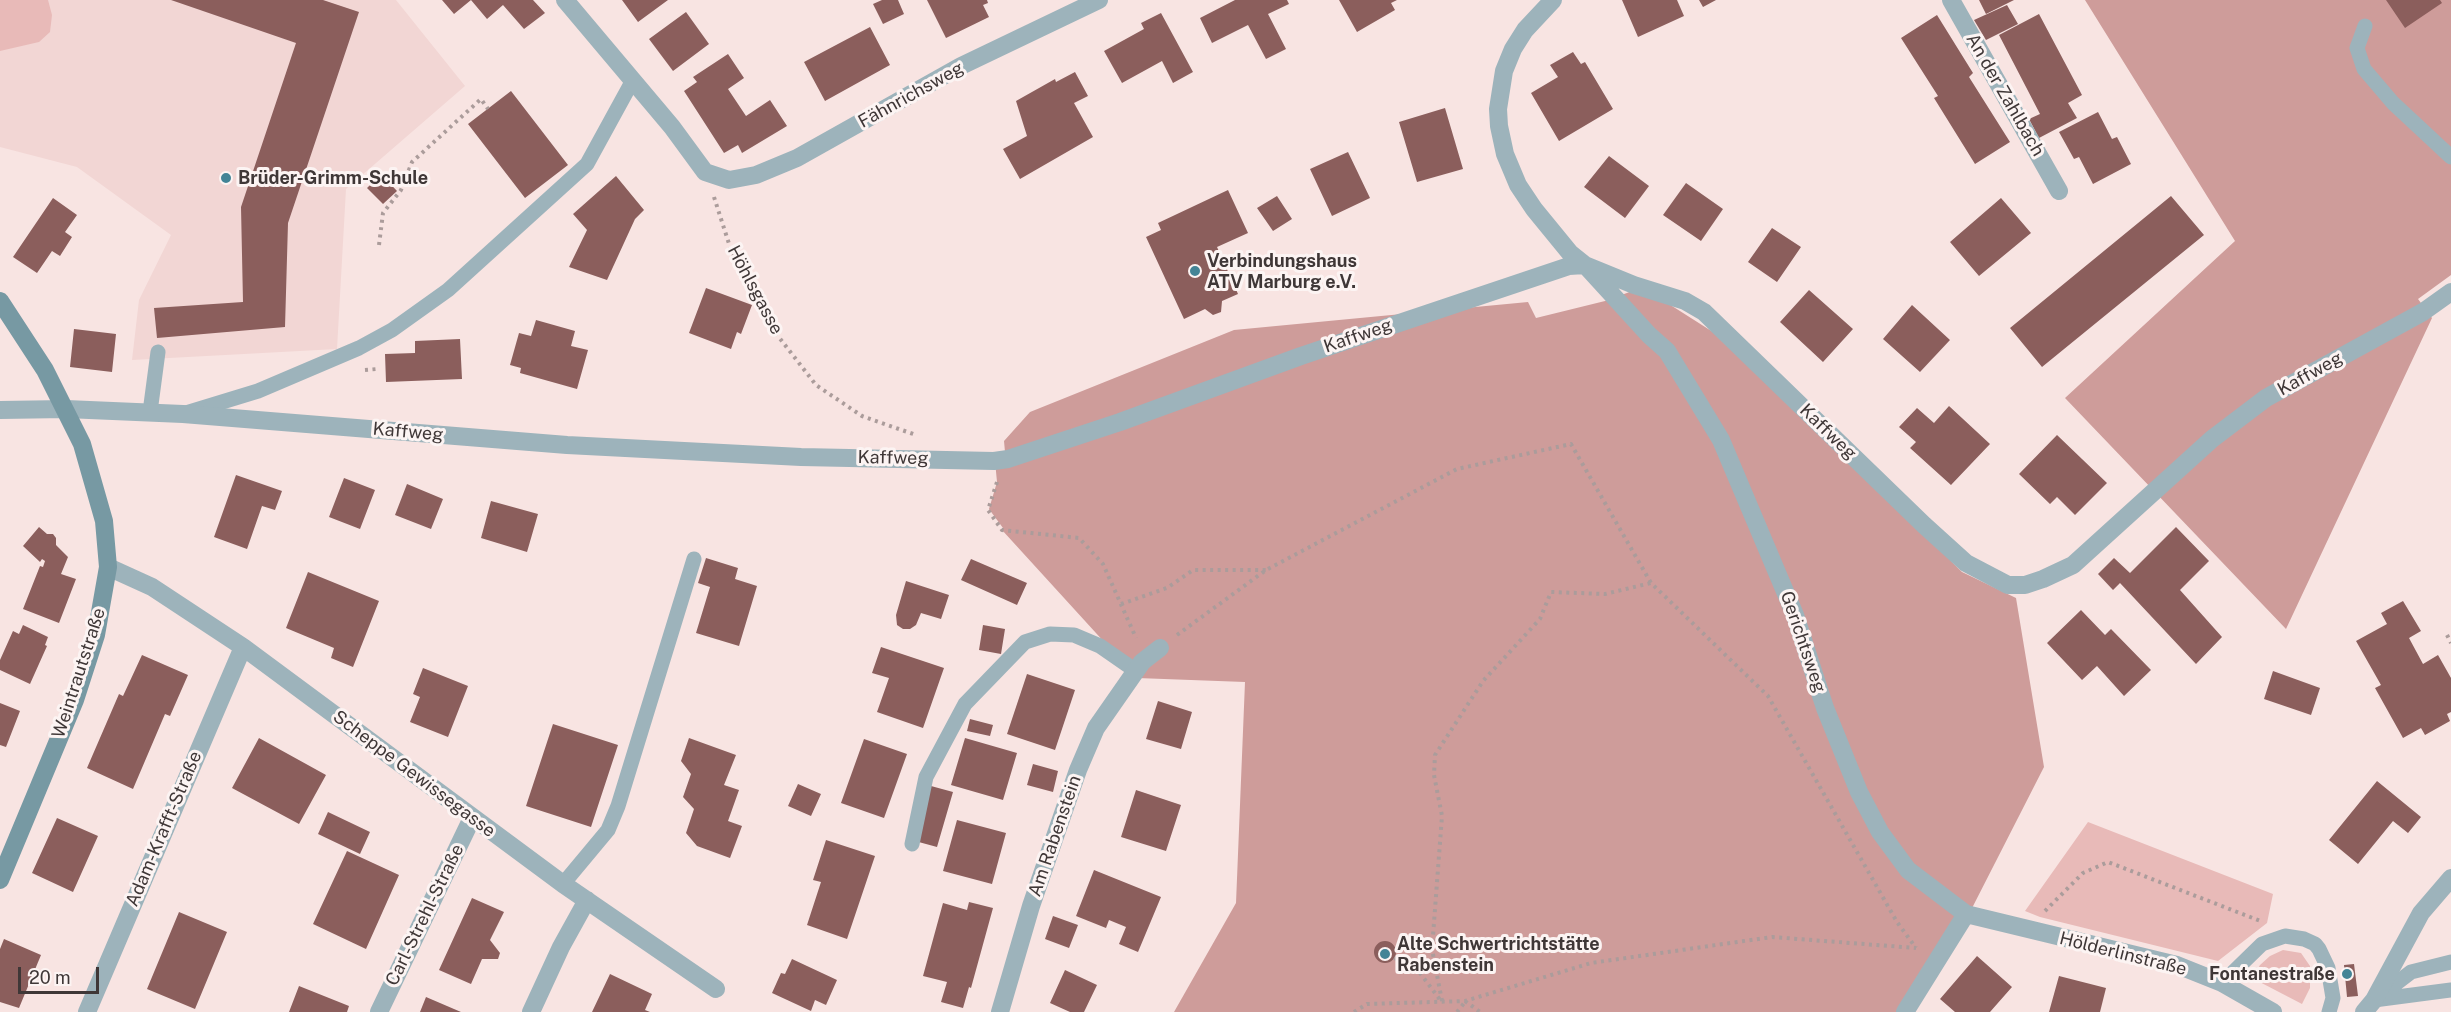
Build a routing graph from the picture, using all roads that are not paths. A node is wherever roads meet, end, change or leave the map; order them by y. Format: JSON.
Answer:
{"nodes":[{"id":1,"x":565,"y":0,"type":"edge"},
{"id":2,"x":1099,"y":0,"type":"edge"},
{"id":3,"x":1553,"y":0,"type":"edge"},
{"id":4,"x":1951,"y":0,"type":"edge"},
{"id":5,"x":2365,"y":26,"type":"dead end"},
{"id":6,"x":633,"y":80,"type":"junction"},
{"id":7,"x":2451,"y":157,"type":"edge"},
{"id":8,"x":2059,"y":191,"type":"dead end"},
{"id":9,"x":1585,"y":266,"type":"junction"},
{"id":10,"x":2451,"y":292,"type":"edge"},
{"id":11,"x":0,"y":301,"type":"edge"},
{"id":12,"x":158,"y":352,"type":"dead end"},
{"id":13,"x":66,"y":409,"type":"junction"},
{"id":14,"x":0,"y":410,"type":"edge"},
{"id":15,"x":150,"y":412,"type":"junction"},
{"id":16,"x":183,"y":414,"type":"junction"},
{"id":17,"x":694,"y":559,"type":"dead end"},
{"id":18,"x":108,"y":567,"type":"junction"},
{"id":19,"x":243,"y":647,"type":"junction"},
{"id":20,"x":1160,"y":648,"type":"road end"},
{"id":21,"x":1139,"y":667,"type":"junction"},
{"id":22,"x":472,"y":818,"type":"junction"},
{"id":23,"x":912,"y":844,"type":"dead end"},
{"id":24,"x":2451,"y":878,"type":"edge"},
{"id":25,"x":0,"y":880,"type":"edge"},
{"id":26,"x":563,"y":884,"type":"junction"},
{"id":27,"x":587,"y":900,"type":"junction"},
{"id":28,"x":1966,"y":914,"type":"junction"},
{"id":29,"x":2451,"y":962,"type":"edge"},
{"id":30,"x":2222,"y":983,"type":"junction"},
{"id":31,"x":716,"y":989,"type":"dead end"},
{"id":32,"x":2451,"y":990,"type":"edge"},
{"id":33,"x":2369,"y":1006,"type":"edge"},
{"id":34,"x":87,"y":1012,"type":"edge"},
{"id":35,"x":379,"y":1012,"type":"edge"},
{"id":36,"x":531,"y":1012,"type":"edge"},
{"id":37,"x":1000,"y":1012,"type":"edge"},
{"id":38,"x":1905,"y":1012,"type":"edge"},
{"id":39,"x":2272,"y":1012,"type":"edge"},
{"id":40,"x":2329,"y":1012,"type":"edge"}],
"edges":[{"from":1,"to":6,"type":"street"},
{"from":2,"to":6,"type":"street","name":"Fähnrichsweg"},
{"from":3,"to":9,"type":"street"},
{"from":4,"to":8,"type":"street","name":"An der Zahlbach"},
{"from":5,"to":7,"type":"lane"},
{"from":6,"to":16,"type":"lane"},
{"from":9,"to":10,"type":"street","name":"Kaffweg"},
{"from":9,"to":16,"type":"street","name":"Kaffweg"},
{"from":9,"to":28,"type":"street","name":"Gerichtsweg"},
{"from":11,"to":13,"type":"main road","name":"Weintrautstraße"},
{"from":12,"to":15,"type":"lane"},
{"from":13,"to":14,"type":"street","name":"Kaffweg"},
{"from":13,"to":15,"type":"street","name":"Kaffweg"},
{"from":13,"to":18,"type":"main road","name":"Weintrautstraße"},
{"from":15,"to":16,"type":"street","name":"Kaffweg"},
{"from":17,"to":26,"type":"lane"},
{"from":18,"to":19,"type":"street","name":"Scheppe Gewissegasse"},
{"from":18,"to":25,"type":"main road","name":"Weintrautstraße"},
{"from":19,"to":22,"type":"street","name":"Scheppe Gewissegasse"},
{"from":19,"to":34,"type":"street","name":"Adam-Krafft-Straße"},
{"from":20,"to":21,"type":"street","name":"Am Rabenstein"},
{"from":21,"to":23,"type":"lane"},
{"from":21,"to":37,"type":"street","name":"Am Rabenstein"},
{"from":22,"to":26,"type":"street","name":"Scheppe Gewissegasse"},
{"from":22,"to":35,"type":"street","name":"Carl-Strehl-Straße"},
{"from":24,"to":33,"type":"street"},
{"from":26,"to":27,"type":"street","name":"Scheppe Gewissegasse"},
{"from":27,"to":31,"type":"street","name":"Scheppe Gewissegasse"},
{"from":27,"to":36,"type":"street"},
{"from":28,"to":30,"type":"street","name":"Hölderlinstraße"},
{"from":28,"to":38,"type":"street"},
{"from":29,"to":33,"type":"lane"},
{"from":30,"to":39,"type":"street","name":"Hölderlinstraße"},
{"from":30,"to":40,"type":"lane"},
{"from":32,"to":33,"type":"lane"}]}
